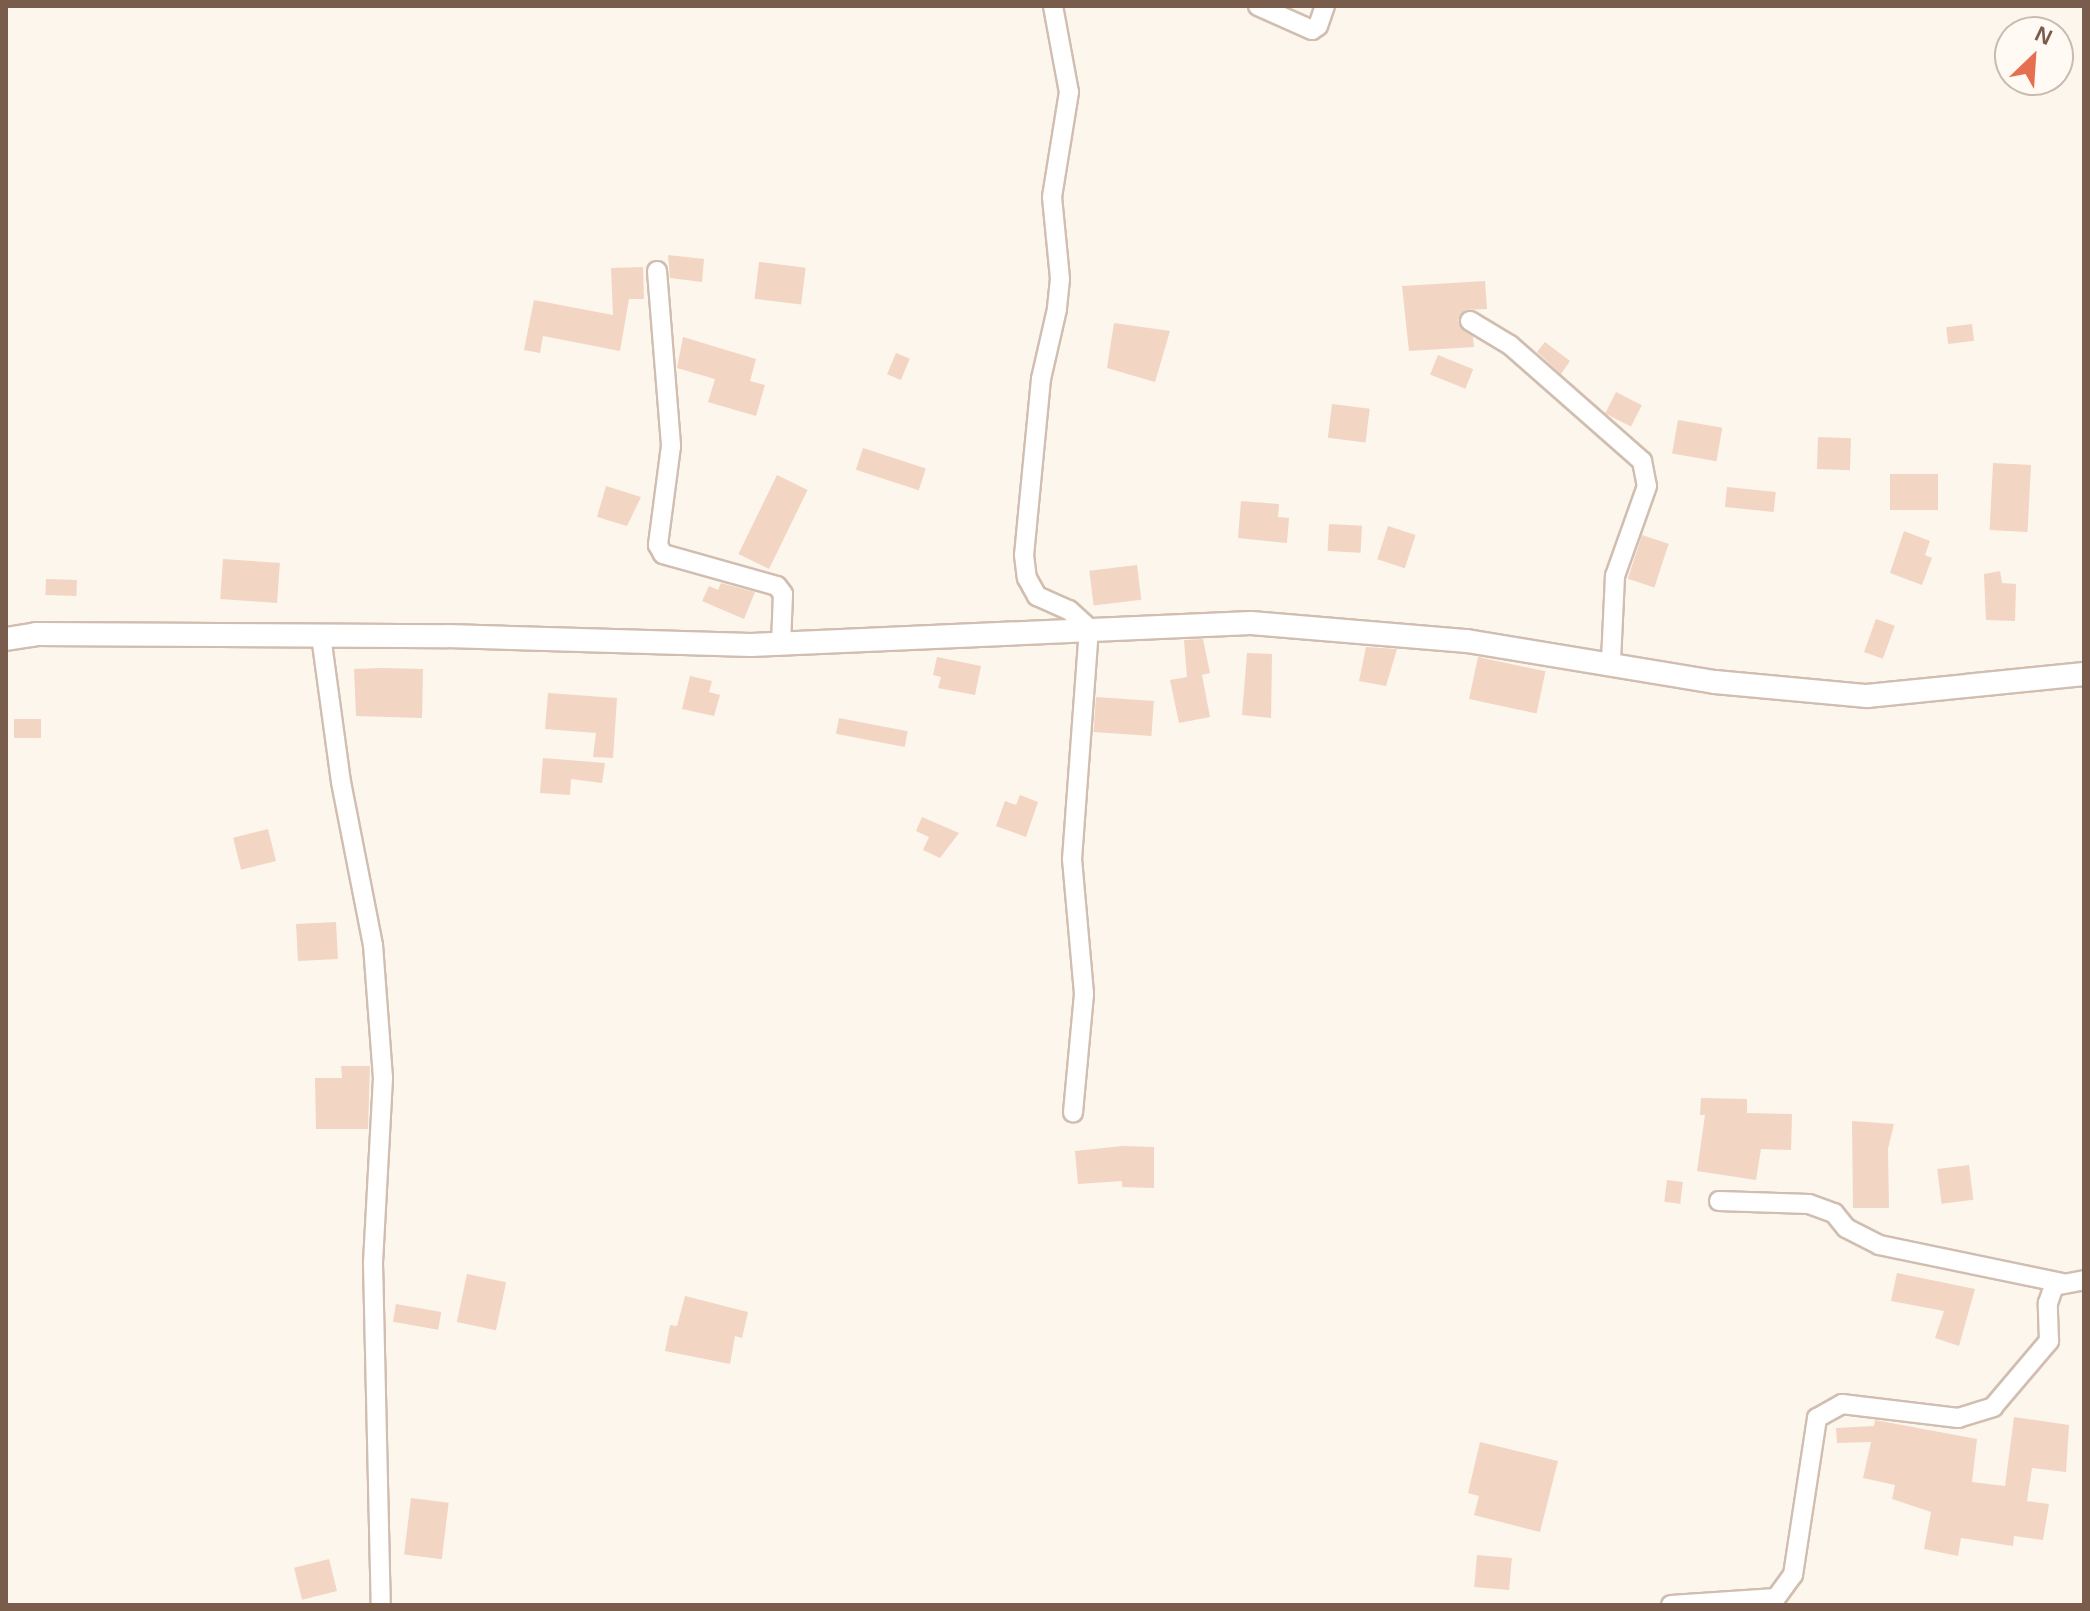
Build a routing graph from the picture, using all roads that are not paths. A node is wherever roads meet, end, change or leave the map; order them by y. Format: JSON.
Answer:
{"nodes":[{"id":1,"x":1053,"y":6,"type":"edge"},
{"id":2,"x":1258,"y":6,"type":"edge"},
{"id":3,"x":1325,"y":6,"type":"edge"},
{"id":4,"x":657,"y":271,"type":"dead end"},
{"id":5,"x":1470,"y":321,"type":"dead end"},
{"id":6,"x":1089,"y":628,"type":"junction"},
{"id":7,"x":321,"y":636,"type":"junction"},
{"id":8,"x":6,"y":639,"type":"edge"},
{"id":9,"x":781,"y":644,"type":"junction"},
{"id":10,"x":1611,"y":662,"type":"junction"},
{"id":11,"x":2084,"y":674,"type":"edge"},
{"id":12,"x":1073,"y":1112,"type":"dead end"},
{"id":13,"x":1719,"y":1201,"type":"dead end"},
{"id":14,"x":2084,"y":1280,"type":"edge"},
{"id":15,"x":2062,"y":1283,"type":"junction"},
{"id":16,"x":381,"y":1605,"type":"edge"},
{"id":17,"x":1671,"y":1605,"type":"edge"}],
"edges":[{"from":1,"to":6,"type":"street"},
{"from":2,"to":3,"type":"street"},
{"from":4,"to":9,"type":"street"},
{"from":5,"to":10,"type":"street"},
{"from":6,"to":9,"type":"street"},
{"from":6,"to":10,"type":"street"},
{"from":6,"to":12,"type":"street"},
{"from":7,"to":8,"type":"street"},
{"from":7,"to":9,"type":"street"},
{"from":7,"to":16,"type":"street"},
{"from":10,"to":11,"type":"street"},
{"from":13,"to":15,"type":"street"},
{"from":14,"to":15,"type":"street"},
{"from":15,"to":17,"type":"street"}]}
